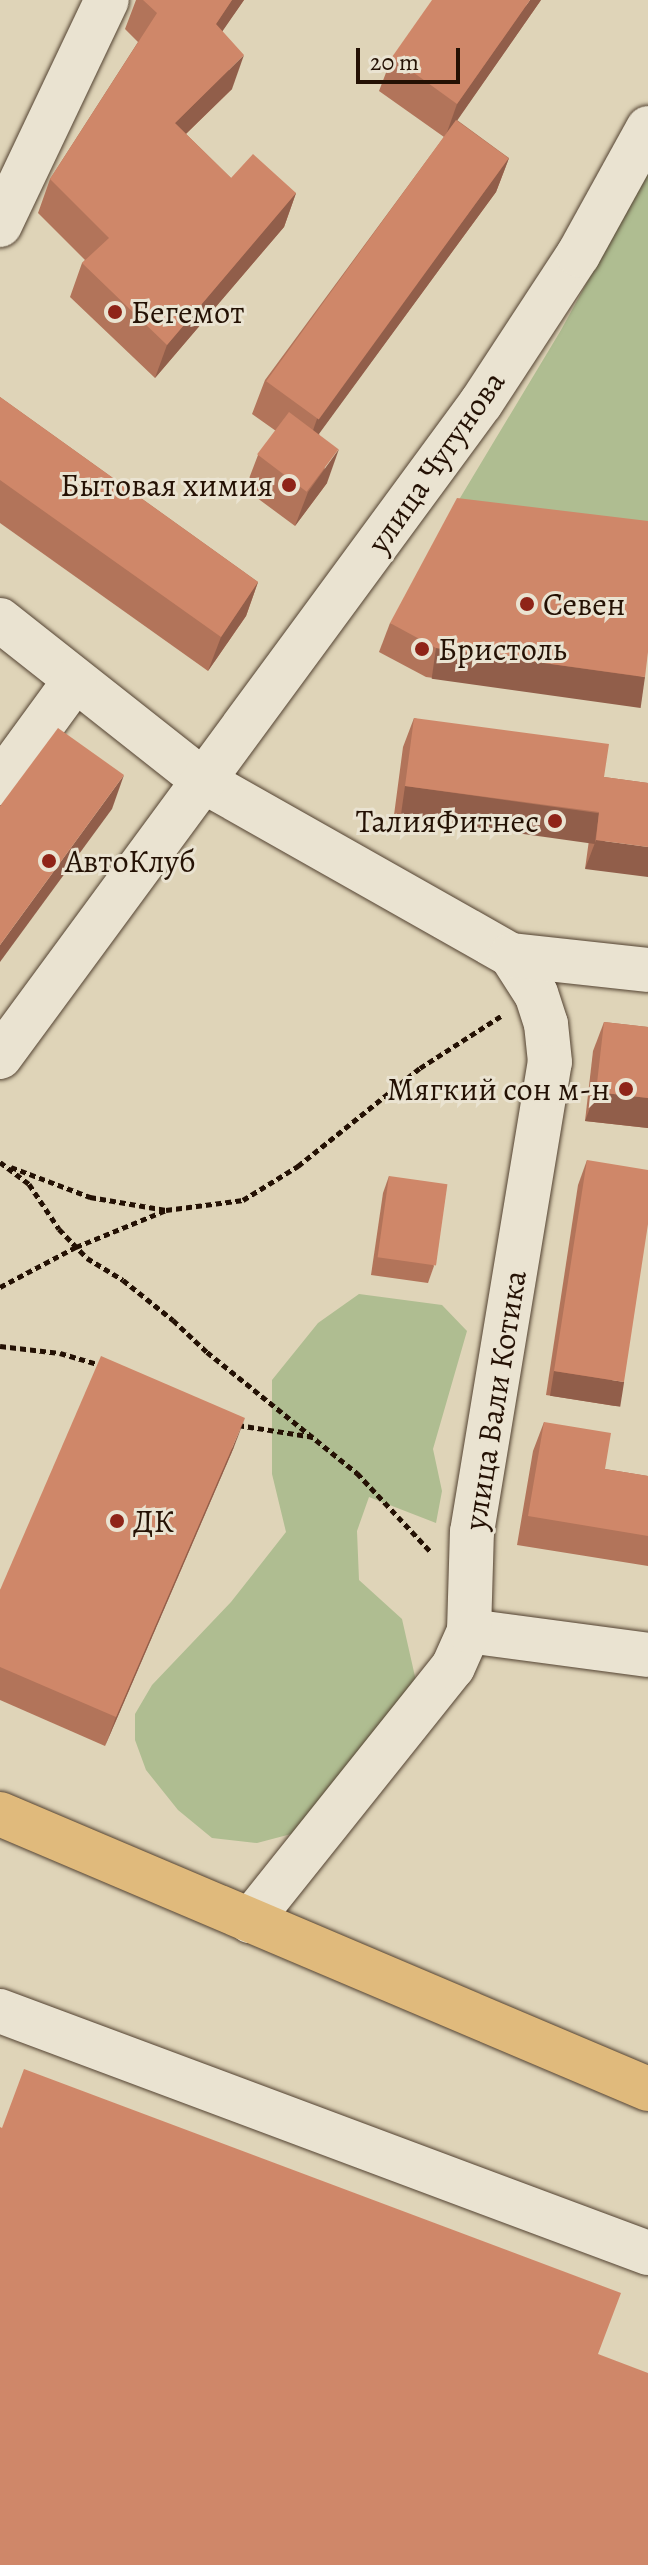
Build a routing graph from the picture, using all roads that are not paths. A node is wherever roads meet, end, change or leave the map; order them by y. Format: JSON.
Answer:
{"nodes":[{"id":1,"x":107,"y":0,"type":"edge"},
{"id":2,"x":648,"y":128,"type":"edge"},
{"id":3,"x":0,"y":225,"type":"edge"},
{"id":4,"x":0,"y":620,"type":"edge"},
{"id":5,"x":75,"y":680,"type":"junction"},
{"id":6,"x":205,"y":782,"type":"junction"},
{"id":7,"x":0,"y":783,"type":"edge"},
{"id":8,"x":511,"y":955,"type":"junction"},
{"id":9,"x":648,"y":970,"type":"edge"},
{"id":10,"x":0,"y":1057,"type":"edge"},
{"id":11,"x":469,"y":1631,"type":"junction"},
{"id":12,"x":648,"y":1655,"type":"edge"},
{"id":13,"x":0,"y":1814,"type":"edge"},
{"id":14,"x":250,"y":1921,"type":"junction"},
{"id":15,"x":0,"y":2011,"type":"edge"},
{"id":16,"x":648,"y":2089,"type":"edge"},
{"id":17,"x":648,"y":2253,"type":"edge"}],
"edges":[{"from":1,"to":3,"type":"street"},
{"from":2,"to":6,"type":"street","name":"улица Чугунова"},
{"from":4,"to":5,"type":"street"},
{"from":5,"to":6,"type":"street"},
{"from":5,"to":7,"type":"street"},
{"from":6,"to":8,"type":"street"},
{"from":6,"to":10,"type":"street","name":"улица Чугунова"},
{"from":8,"to":9,"type":"street"},
{"from":8,"to":11,"type":"street","name":"улица Вали Котика"},
{"from":11,"to":12,"type":"street"},
{"from":11,"to":14,"type":"street","name":"улица Вали Котика"},
{"from":13,"to":14,"type":"main road"},
{"from":14,"to":16,"type":"main road"},
{"from":15,"to":17,"type":"street"}]}
